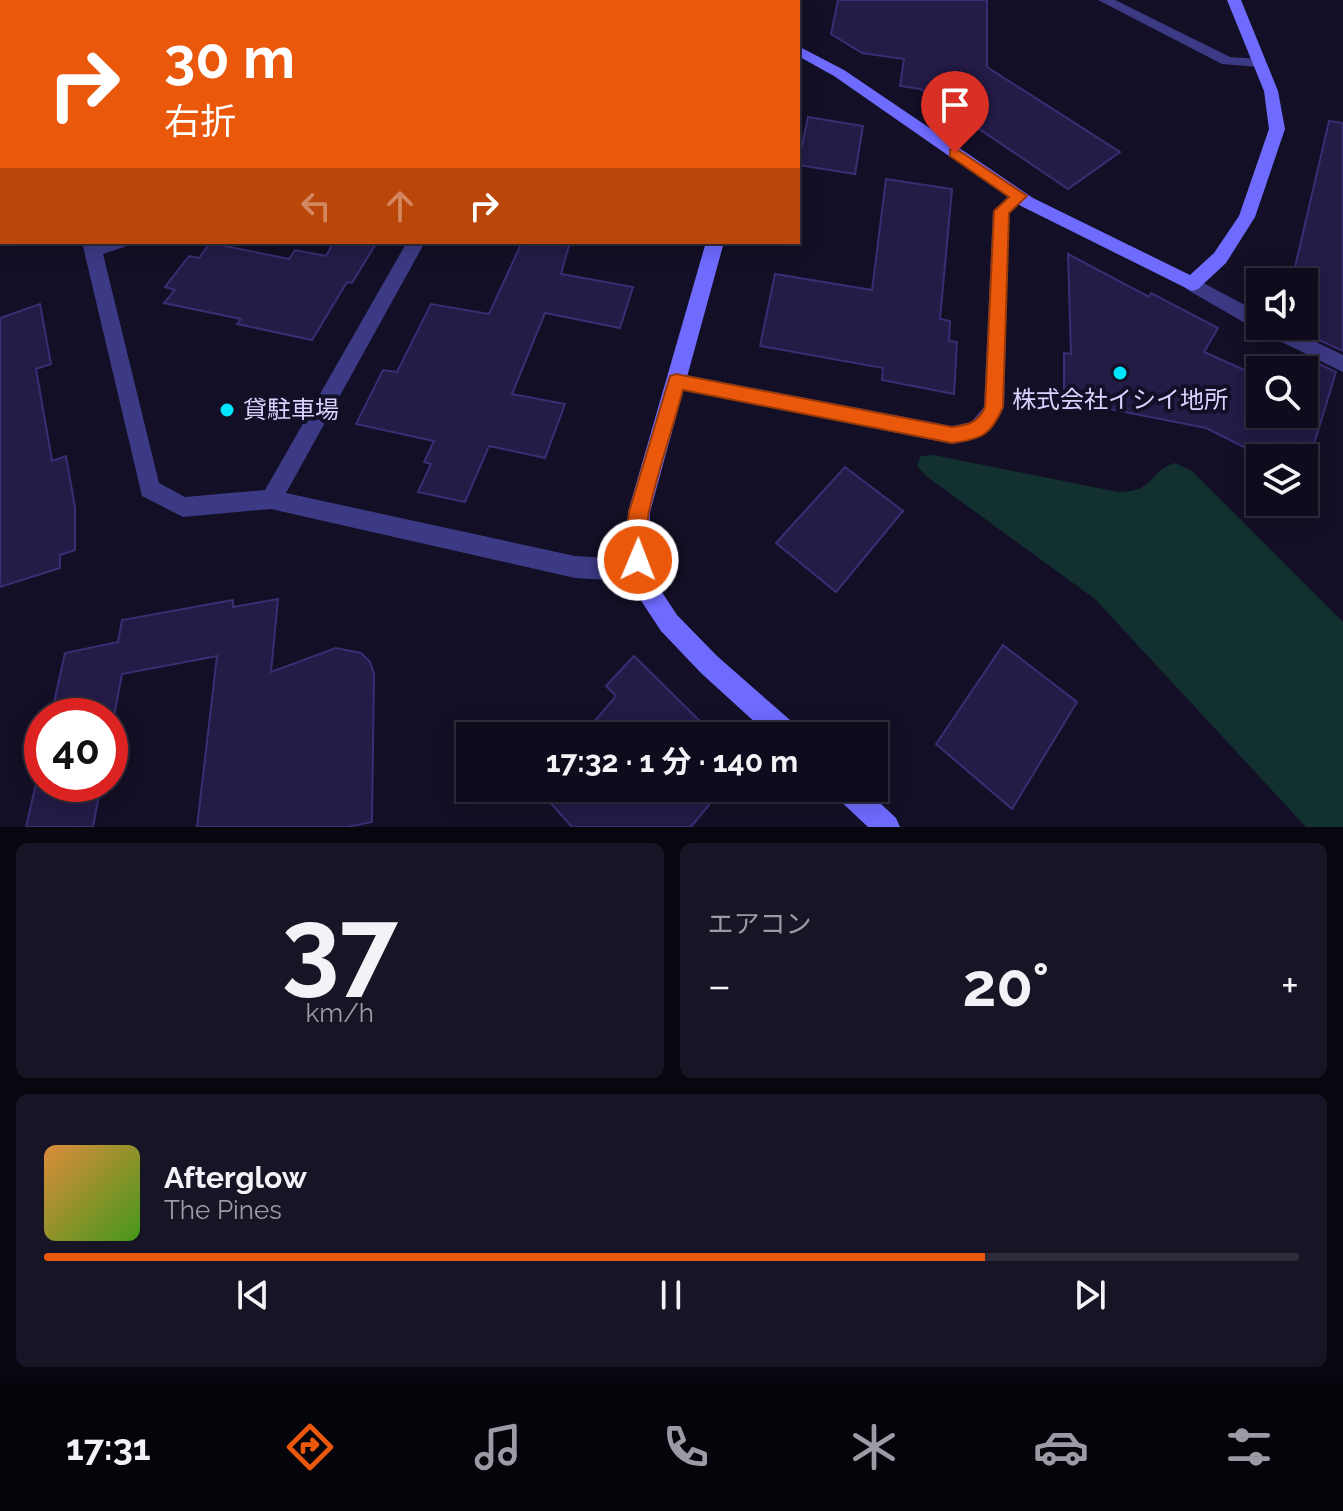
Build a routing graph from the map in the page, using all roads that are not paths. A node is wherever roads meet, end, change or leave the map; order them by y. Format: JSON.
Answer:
{"nodes":[{"id":1,"x":1105,"y":0,"type":"edge"},
{"id":2,"x":1234,"y":0,"type":"edge"},
{"id":3,"x":800,"y":51,"type":"edge"},
{"id":4,"x":1259,"y":63,"type":"junction"},
{"id":5,"x":1019,"y":196,"type":"junction"},
{"id":6,"x":415,"y":244,"type":"edge"},
{"id":7,"x":714,"y":244,"type":"edge"},
{"id":8,"x":92,"y":246,"type":"edge"},
{"id":9,"x":1192,"y":284,"type":"junction"},
{"id":10,"x":1246,"y":314,"type":"edge"},
{"id":11,"x":1294,"y":340,"type":"edge"},
{"id":12,"x":1343,"y":364,"type":"edge"},
{"id":13,"x":676,"y":381,"type":"junction"},
{"id":14,"x":271,"y":499,"type":"junction"},
{"id":15,"x":641,"y":571,"type":"junction"},
{"id":16,"x":774,"y":722,"type":"edge"},
{"id":17,"x":860,"y":802,"type":"edge"},
{"id":18,"x":887,"y":827,"type":"edge"}],
"edges":[{"from":1,"to":4,"type":"street"},
{"from":2,"to":4,"type":"street"},
{"from":3,"to":5,"type":"street"},
{"from":4,"to":9,"type":"street"},
{"from":5,"to":9,"type":"street"},
{"from":5,"to":13,"type":"street"},
{"from":6,"to":14,"type":"street"},
{"from":7,"to":13,"type":"street"},
{"from":8,"to":14,"type":"street"},
{"from":9,"to":10,"type":"street"},
{"from":11,"to":12,"type":"street"},
{"from":13,"to":15,"type":"street"},
{"from":14,"to":15,"type":"street"},
{"from":15,"to":16,"type":"street"},
{"from":17,"to":18,"type":"street"}]}
